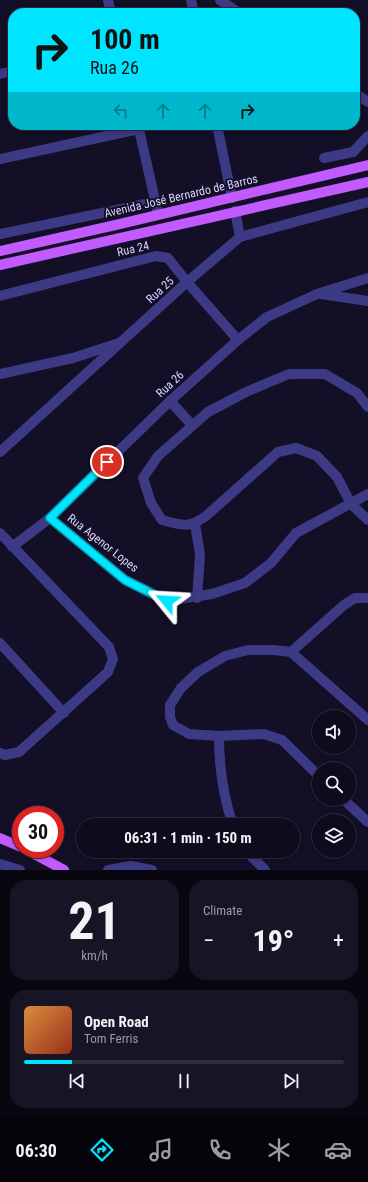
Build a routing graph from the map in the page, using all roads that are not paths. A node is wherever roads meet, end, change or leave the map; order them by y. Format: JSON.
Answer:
{"nodes":[{"id":1,"x":220,"y":0,"type":"edge"},
{"id":2,"x":232,"y":8,"type":"edge"},
{"id":3,"x":125,"y":130,"type":"edge"},
{"id":4,"x":139,"y":130,"type":"edge"},
{"id":5,"x":218,"y":130,"type":"edge"},
{"id":6,"x":368,"y":136,"type":"edge"},
{"id":7,"x":324,"y":158,"type":"dead end"},
{"id":8,"x":0,"y":159,"type":"edge"},
{"id":9,"x":368,"y":165,"type":"edge"},
{"id":10,"x":368,"y":182,"type":"edge"},
{"id":11,"x":232,"y":198,"type":"junction"},
{"id":12,"x":155,"y":202,"type":"junction"},
{"id":13,"x":368,"y":202,"type":"edge"},
{"id":14,"x":235,"y":211,"type":"junction"},
{"id":15,"x":158,"y":215,"type":"junction"},
{"id":16,"x":0,"y":234,"type":"edge"},
{"id":17,"x":240,"y":238,"type":"junction"},
{"id":18,"x":0,"y":250,"type":"edge"},
{"id":19,"x":0,"y":264,"type":"edge"},
{"id":20,"x":368,"y":278,"type":"edge"},
{"id":21,"x":187,"y":282,"type":"junction"},
{"id":22,"x":317,"y":294,"type":"junction"},
{"id":23,"x":0,"y":296,"type":"edge"},
{"id":24,"x":368,"y":301,"type":"edge"},
{"id":25,"x":238,"y":340,"type":"junction"},
{"id":26,"x":123,"y":341,"type":"junction"},
{"id":27,"x":0,"y":374,"type":"edge"},
{"id":28,"x":170,"y":402,"type":"junction"},
{"id":29,"x":368,"y":408,"type":"edge"},
{"id":30,"x":192,"y":425,"type":"junction"},
{"id":31,"x":0,"y":452,"type":"edge"},
{"id":32,"x":368,"y":494,"type":"edge"},
{"id":33,"x":351,"y":504,"type":"junction"},
{"id":34,"x":50,"y":518,"type":"junction"},
{"id":35,"x":368,"y":520,"type":"edge"},
{"id":36,"x":195,"y":524,"type":"junction"},
{"id":37,"x":0,"y":533,"type":"edge"},
{"id":38,"x":12,"y":547,"type":"junction"},
{"id":39,"x":197,"y":598,"type":"junction"},
{"id":40,"x":368,"y":598,"type":"edge"},
{"id":41,"x":0,"y":643,"type":"edge"},
{"id":42,"x":291,"y":652,"type":"junction"},
{"id":43,"x":64,"y":713,"type":"junction"},
{"id":44,"x":368,"y":720,"type":"edge"},
{"id":45,"x":219,"y":736,"type":"junction"},
{"id":46,"x":3,"y":754,"type":"edge"},
{"id":47,"x":312,"y":769,"type":"edge"},
{"id":48,"x":351,"y":806,"type":"edge"},
{"id":49,"x":230,"y":818,"type":"edge"},
{"id":50,"x":368,"y":822,"type":"edge"},
{"id":51,"x":0,"y":838,"type":"edge"},
{"id":52,"x":12,"y":843,"type":"edge"},
{"id":53,"x":42,"y":858,"type":"edge"},
{"id":54,"x":253,"y":858,"type":"edge"},
{"id":55,"x":0,"y":864,"type":"edge"},
{"id":56,"x":20,"y":870,"type":"edge"},
{"id":57,"x":64,"y":870,"type":"edge"},
{"id":58,"x":108,"y":870,"type":"edge"},
{"id":59,"x":152,"y":870,"type":"edge"},
{"id":60,"x":265,"y":870,"type":"edge"}],
"edges":[{"from":1,"to":2,"type":"street"},
{"from":3,"to":8,"type":"street"},
{"from":4,"to":12,"type":"street"},
{"from":5,"to":11,"type":"street"},
{"from":6,"to":7,"type":"street"},
{"from":9,"to":11,"type":"main road","name":"Avenida José Bernardo de Barros"},
{"from":10,"to":14,"type":"main road"},
{"from":11,"to":15,"type":"main road","name":"Avenida José Bernardo de Barros"},
{"from":12,"to":15,"type":"street"},
{"from":12,"to":16,"type":"street"},
{"from":13,"to":17,"type":"street","name":"Rua 25"},
{"from":14,"to":17,"type":"street"},
{"from":14,"to":19,"type":"main road"},
{"from":15,"to":18,"type":"main road","name":"Avenida José Bernardo de Barros"},
{"from":17,"to":21,"type":"street","name":"Rua 25"},
{"from":20,"to":22,"type":"street","name":"Rua 26"},
{"from":21,"to":23,"type":"street","name":"Rua 24"},
{"from":21,"to":25,"type":"street","name":"Rua 24"},
{"from":21,"to":26,"type":"street","name":"Rua 25"},
{"from":22,"to":24,"type":"street"},
{"from":22,"to":25,"type":"street","name":"Rua 26"},
{"from":25,"to":28,"type":"street","name":"Rua 26"},
{"from":26,"to":27,"type":"street"},
{"from":26,"to":31,"type":"street","name":"Rua 25"},
{"from":28,"to":30,"type":"street"},
{"from":28,"to":34,"type":"street","name":"Rua 26"},
{"from":29,"to":30,"type":"street"},
{"from":30,"to":36,"type":"street"},
{"from":32,"to":33,"type":"street","name":"Rua Agenor Lopes"},
{"from":33,"to":35,"type":"street"},
{"from":33,"to":36,"type":"street"},
{"from":33,"to":39,"type":"street","name":"Rua Agenor Lopes"},
{"from":34,"to":38,"type":"street","name":"Rua 26"},
{"from":34,"to":39,"type":"street","name":"Rua Agenor Lopes"},
{"from":36,"to":39,"type":"street"},
{"from":37,"to":38,"type":"street"},
{"from":38,"to":43,"type":"street"},
{"from":40,"to":42,"type":"street"},
{"from":41,"to":43,"type":"street"},
{"from":42,"to":44,"type":"street"},
{"from":42,"to":45,"type":"street"},
{"from":43,"to":46,"type":"street"},
{"from":45,"to":47,"type":"street"},
{"from":45,"to":49,"type":"street"},
{"from":48,"to":50,"type":"street"},
{"from":51,"to":52,"type":"main road"},
{"from":53,"to":57,"type":"main road"},
{"from":54,"to":60,"type":"street"},
{"from":55,"to":56,"type":"street"},
{"from":58,"to":59,"type":"street"}]}
